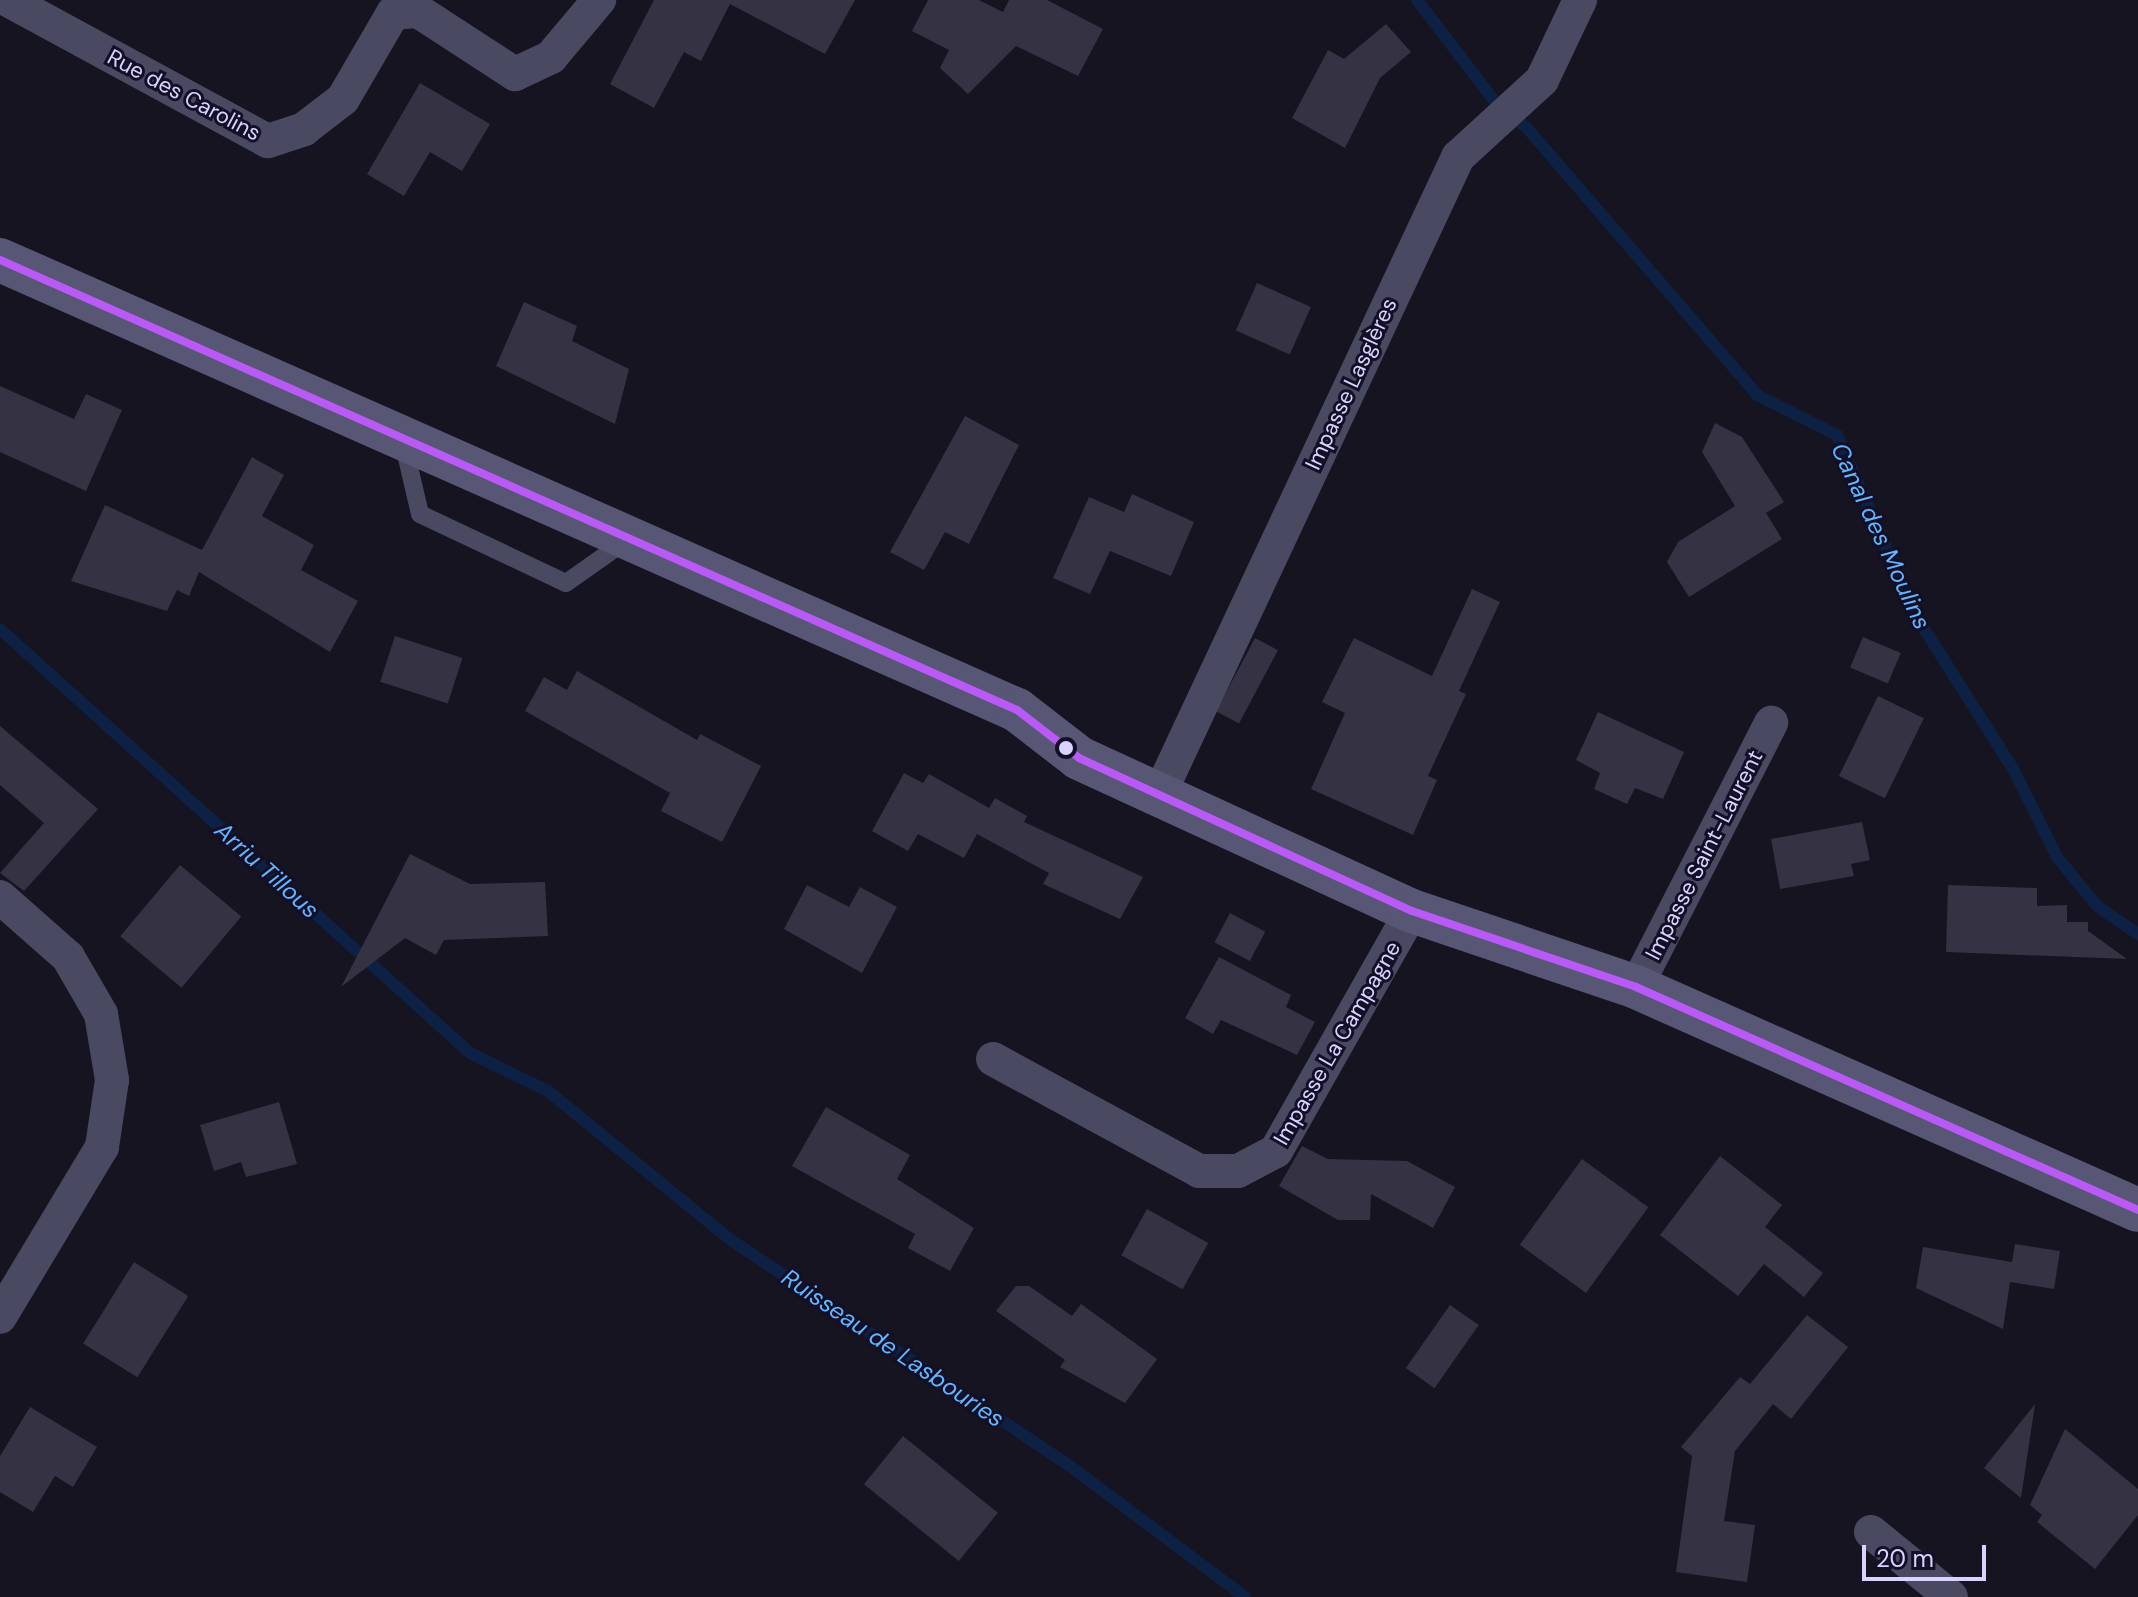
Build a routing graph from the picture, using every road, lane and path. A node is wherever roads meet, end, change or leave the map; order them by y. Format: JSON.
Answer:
{"nodes":[{"id":1,"x":8,"y":0,"type":"edge"},
{"id":2,"x":599,"y":0,"type":"edge"},
{"id":3,"x":1580,"y":0,"type":"edge"},
{"id":4,"x":0,"y":260,"type":"edge"},
{"id":5,"x":403,"y":438,"type":"junction"},
{"id":6,"x":618,"y":533,"type":"junction"},
{"id":7,"x":1771,"y":723,"type":"dead end"},
{"id":8,"x":1159,"y":795,"type":"junction"},
{"id":9,"x":0,"y":897,"type":"edge"},
{"id":10,"x":1412,"y":911,"type":"junction"},
{"id":11,"x":1636,"y":987,"type":"junction"},
{"id":12,"x":993,"y":1059,"type":"dead end"},
{"id":13,"x":2138,"y":1210,"type":"edge"},
{"id":14,"x":0,"y":1317,"type":"edge"},
{"id":15,"x":1871,"y":1532,"type":"dead end"},
{"id":16,"x":1951,"y":1597,"type":"edge"}],
"edges":[{"from":1,"to":2,"type":"street","name":"Rue des Carolins"},
{"from":3,"to":8,"type":"street","name":"Impasse Lasglères"},
{"from":4,"to":5,"type":"main road"},
{"from":5,"to":6,"type":"main road"},
{"from":5,"to":6,"type":"lane"},
{"from":6,"to":8,"type":"main road"},
{"from":7,"to":11,"type":"street","name":"Impasse Saint-Laurent"},
{"from":8,"to":10,"type":"main road"},
{"from":9,"to":14,"type":"street"},
{"from":10,"to":11,"type":"main road"},
{"from":10,"to":12,"type":"street","name":"Impasse La Campagne"},
{"from":11,"to":13,"type":"main road"},
{"from":15,"to":16,"type":"street"}]}
